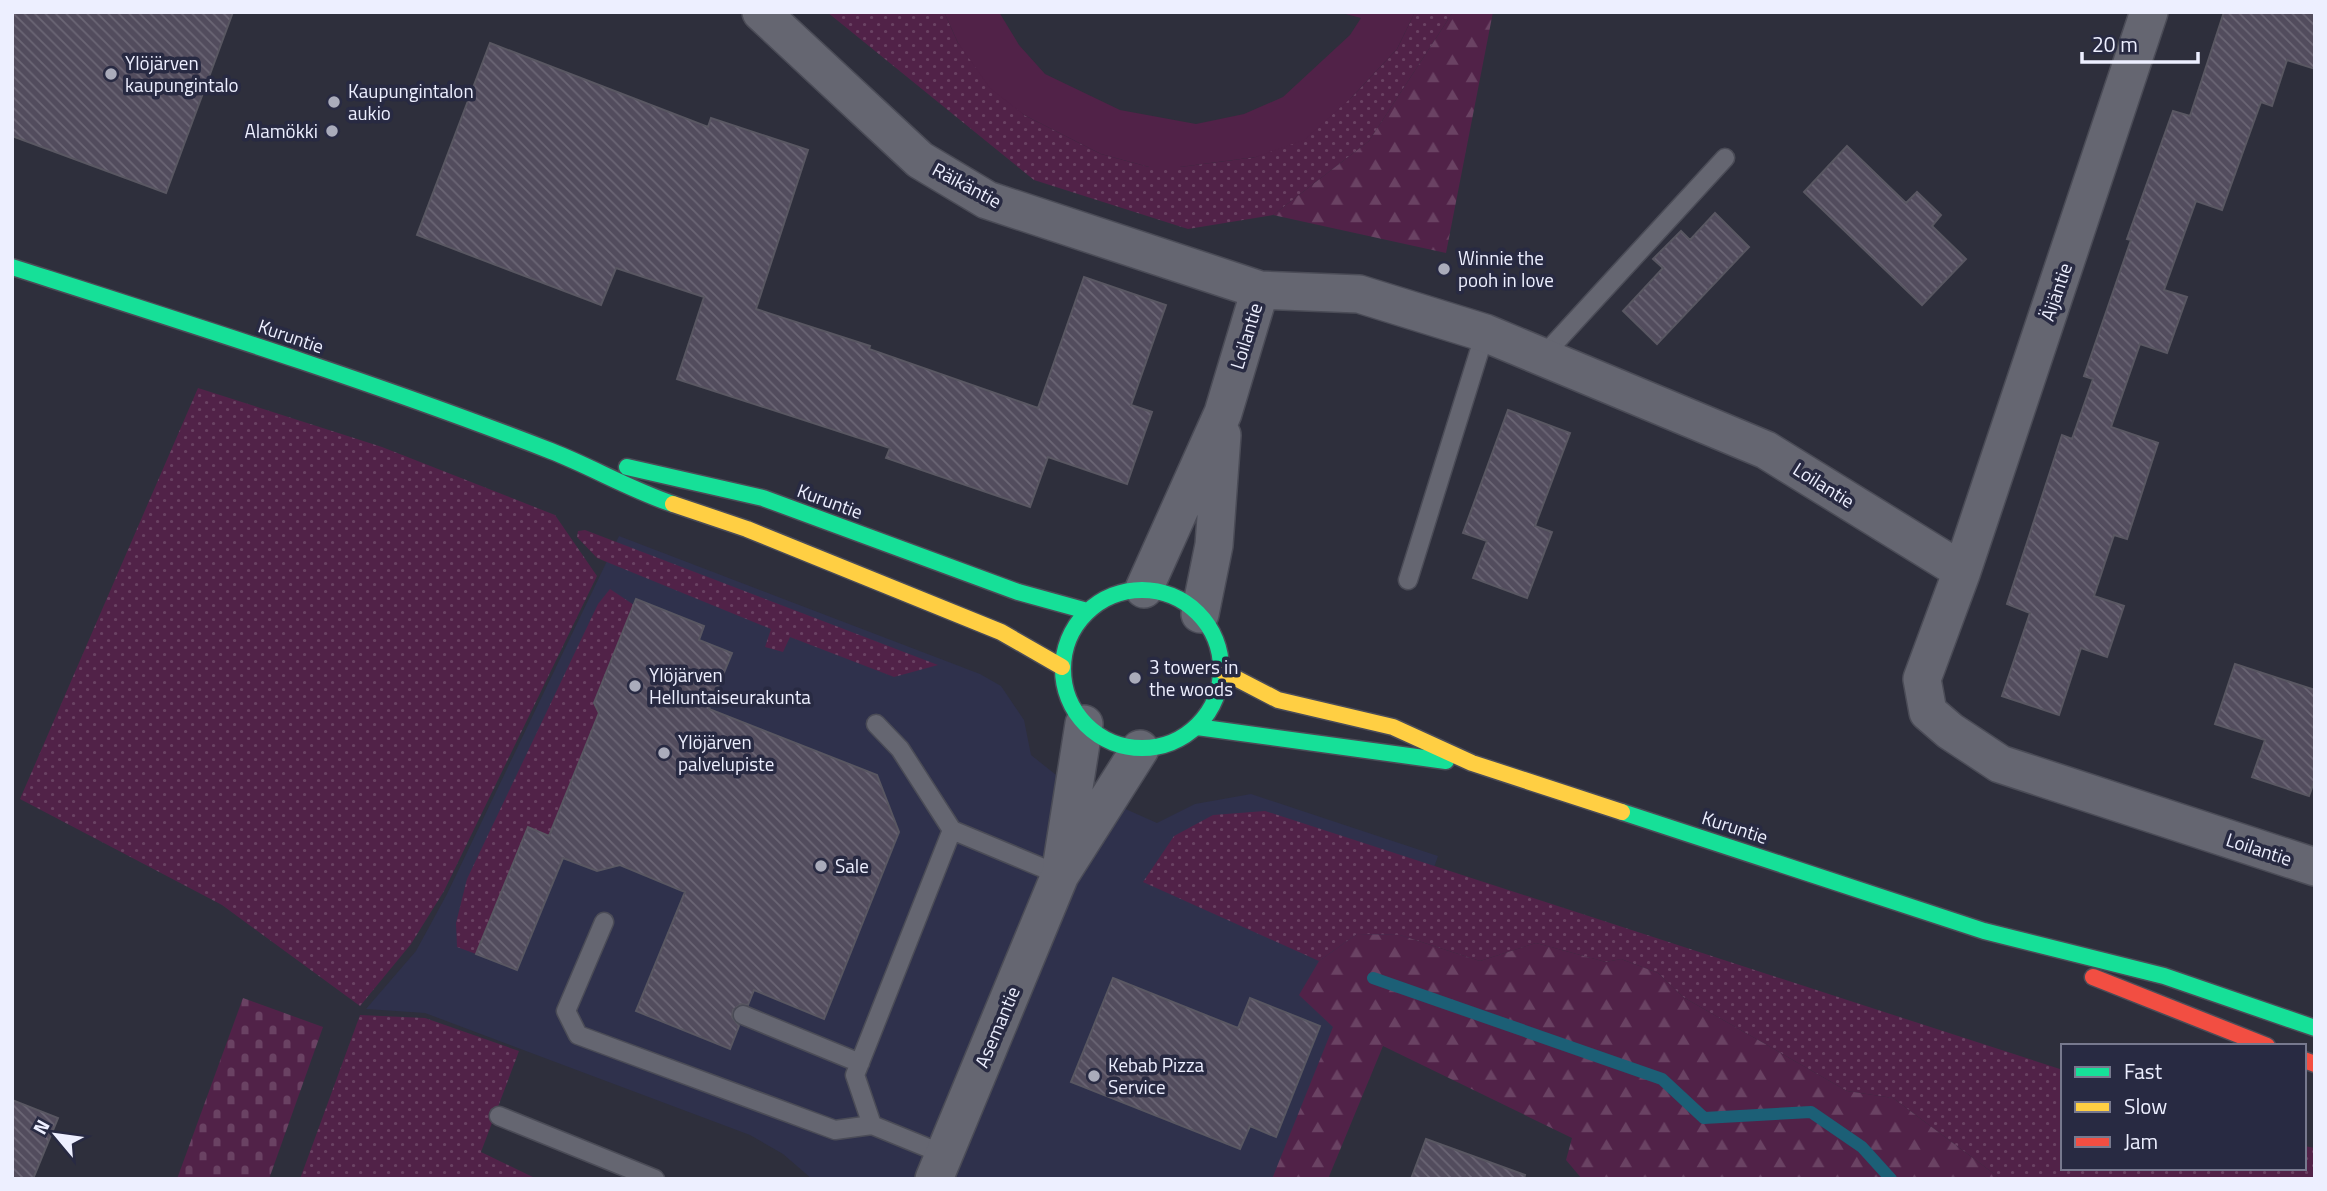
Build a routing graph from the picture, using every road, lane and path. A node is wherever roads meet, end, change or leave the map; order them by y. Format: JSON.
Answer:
{"nodes":[{"id":1,"x":761,"y":12,"type":"edge"},
{"id":2,"x":2149,"y":12,"type":"edge"},
{"id":3,"x":1725,"y":158,"type":"dead end"},
{"id":4,"x":12,"y":267,"type":"edge"},
{"id":5,"x":1260,"y":290,"type":"junction"},
{"id":6,"x":1485,"y":333,"type":"junction"},
{"id":7,"x":1542,"y":357,"type":"junction"},
{"id":8,"x":1223,"y":413,"type":"junction"},
{"id":9,"x":553,"y":452,"type":"junction"},
{"id":10,"x":1962,"y":571,"type":"junction"},
{"id":11,"x":1408,"y":579,"type":"dead end"},
{"id":12,"x":1144,"y":589,"type":"junction"},
{"id":13,"x":1087,"y":611,"type":"junction"},
{"id":14,"x":1199,"y":614,"type":"junction"},
{"id":15,"x":1062,"y":667,"type":"junction"},
{"id":16,"x":1222,"y":671,"type":"junction"},
{"id":17,"x":876,"y":724,"type":"dead end"},
{"id":18,"x":1084,"y":724,"type":"junction"},
{"id":19,"x":1197,"y":727,"type":"junction"},
{"id":20,"x":1140,"y":749,"type":"junction"},
{"id":21,"x":1472,"y":763,"type":"junction"},
{"id":22,"x":952,"y":830,"type":"junction"},
{"id":23,"x":2315,"y":867,"type":"edge"},
{"id":24,"x":1060,"y":875,"type":"junction"},
{"id":25,"x":604,"y":922,"type":"dead end"},
{"id":26,"x":1984,"y":931,"type":"junction"},
{"id":27,"x":744,"y":1015,"type":"dead end"},
{"id":28,"x":2315,"y":1028,"type":"edge"},
{"id":29,"x":2262,"y":1044,"type":"edge"},
{"id":30,"x":860,"y":1063,"type":"junction"},
{"id":31,"x":499,"y":1116,"type":"dead end"},
{"id":32,"x":872,"y":1125,"type":"junction"},
{"id":33,"x":939,"y":1166,"type":"edge"},
{"id":34,"x":655,"y":1179,"type":"edge"}],
"edges":[{"from":1,"to":5,"type":"street","name":"Räikäntie"},
{"from":2,"to":10,"type":"street","name":"Äijäntie"},
{"from":3,"to":7,"type":"lane"},
{"from":4,"to":9,"type":"main road","name":"Kuruntie"},
{"from":5,"to":6,"type":"street","name":"Loilantie"},
{"from":5,"to":8,"type":"street","name":"Loilantie"},
{"from":6,"to":7,"type":"street","name":"Loilantie"},
{"from":6,"to":11,"type":"lane"},
{"from":7,"to":10,"type":"street","name":"Loilantie"},
{"from":8,"to":12,"type":"street","name":"Loilantie"},
{"from":8,"to":14,"type":"street","name":"Loilantie"},
{"from":9,"to":13,"type":"main road","name":"Kuruntie"},
{"from":9,"to":15,"type":"main road","name":"Kuruntie"},
{"from":10,"to":23,"type":"street","name":"Loilantie"},
{"from":12,"to":13,"type":"main road"},
{"from":12,"to":14,"type":"main road"},
{"from":13,"to":15,"type":"main road"},
{"from":14,"to":16,"type":"main road"},
{"from":15,"to":18,"type":"main road"},
{"from":16,"to":19,"type":"main road"},
{"from":16,"to":21,"type":"main road","name":"Kuruntie"},
{"from":17,"to":22,"type":"lane"},
{"from":18,"to":20,"type":"main road"},
{"from":18,"to":24,"type":"street","name":"Asemantie"},
{"from":19,"to":20,"type":"main road"},
{"from":19,"to":21,"type":"main road","name":"Kuruntie"},
{"from":20,"to":24,"type":"street","name":"Asemantie"},
{"from":21,"to":26,"type":"main road","name":"Kuruntie"},
{"from":22,"to":24,"type":"lane"},
{"from":22,"to":30,"type":"lane"},
{"from":24,"to":33,"type":"street","name":"Asemantie"},
{"from":25,"to":32,"type":"lane"},
{"from":26,"to":28,"type":"main road","name":"Kuruntie"},
{"from":26,"to":29,"type":"main road","name":"Kuruntie"},
{"from":27,"to":30,"type":"lane"},
{"from":30,"to":32,"type":"lane"},
{"from":31,"to":34,"type":"lane"},
{"from":32,"to":33,"type":"lane"}]}
